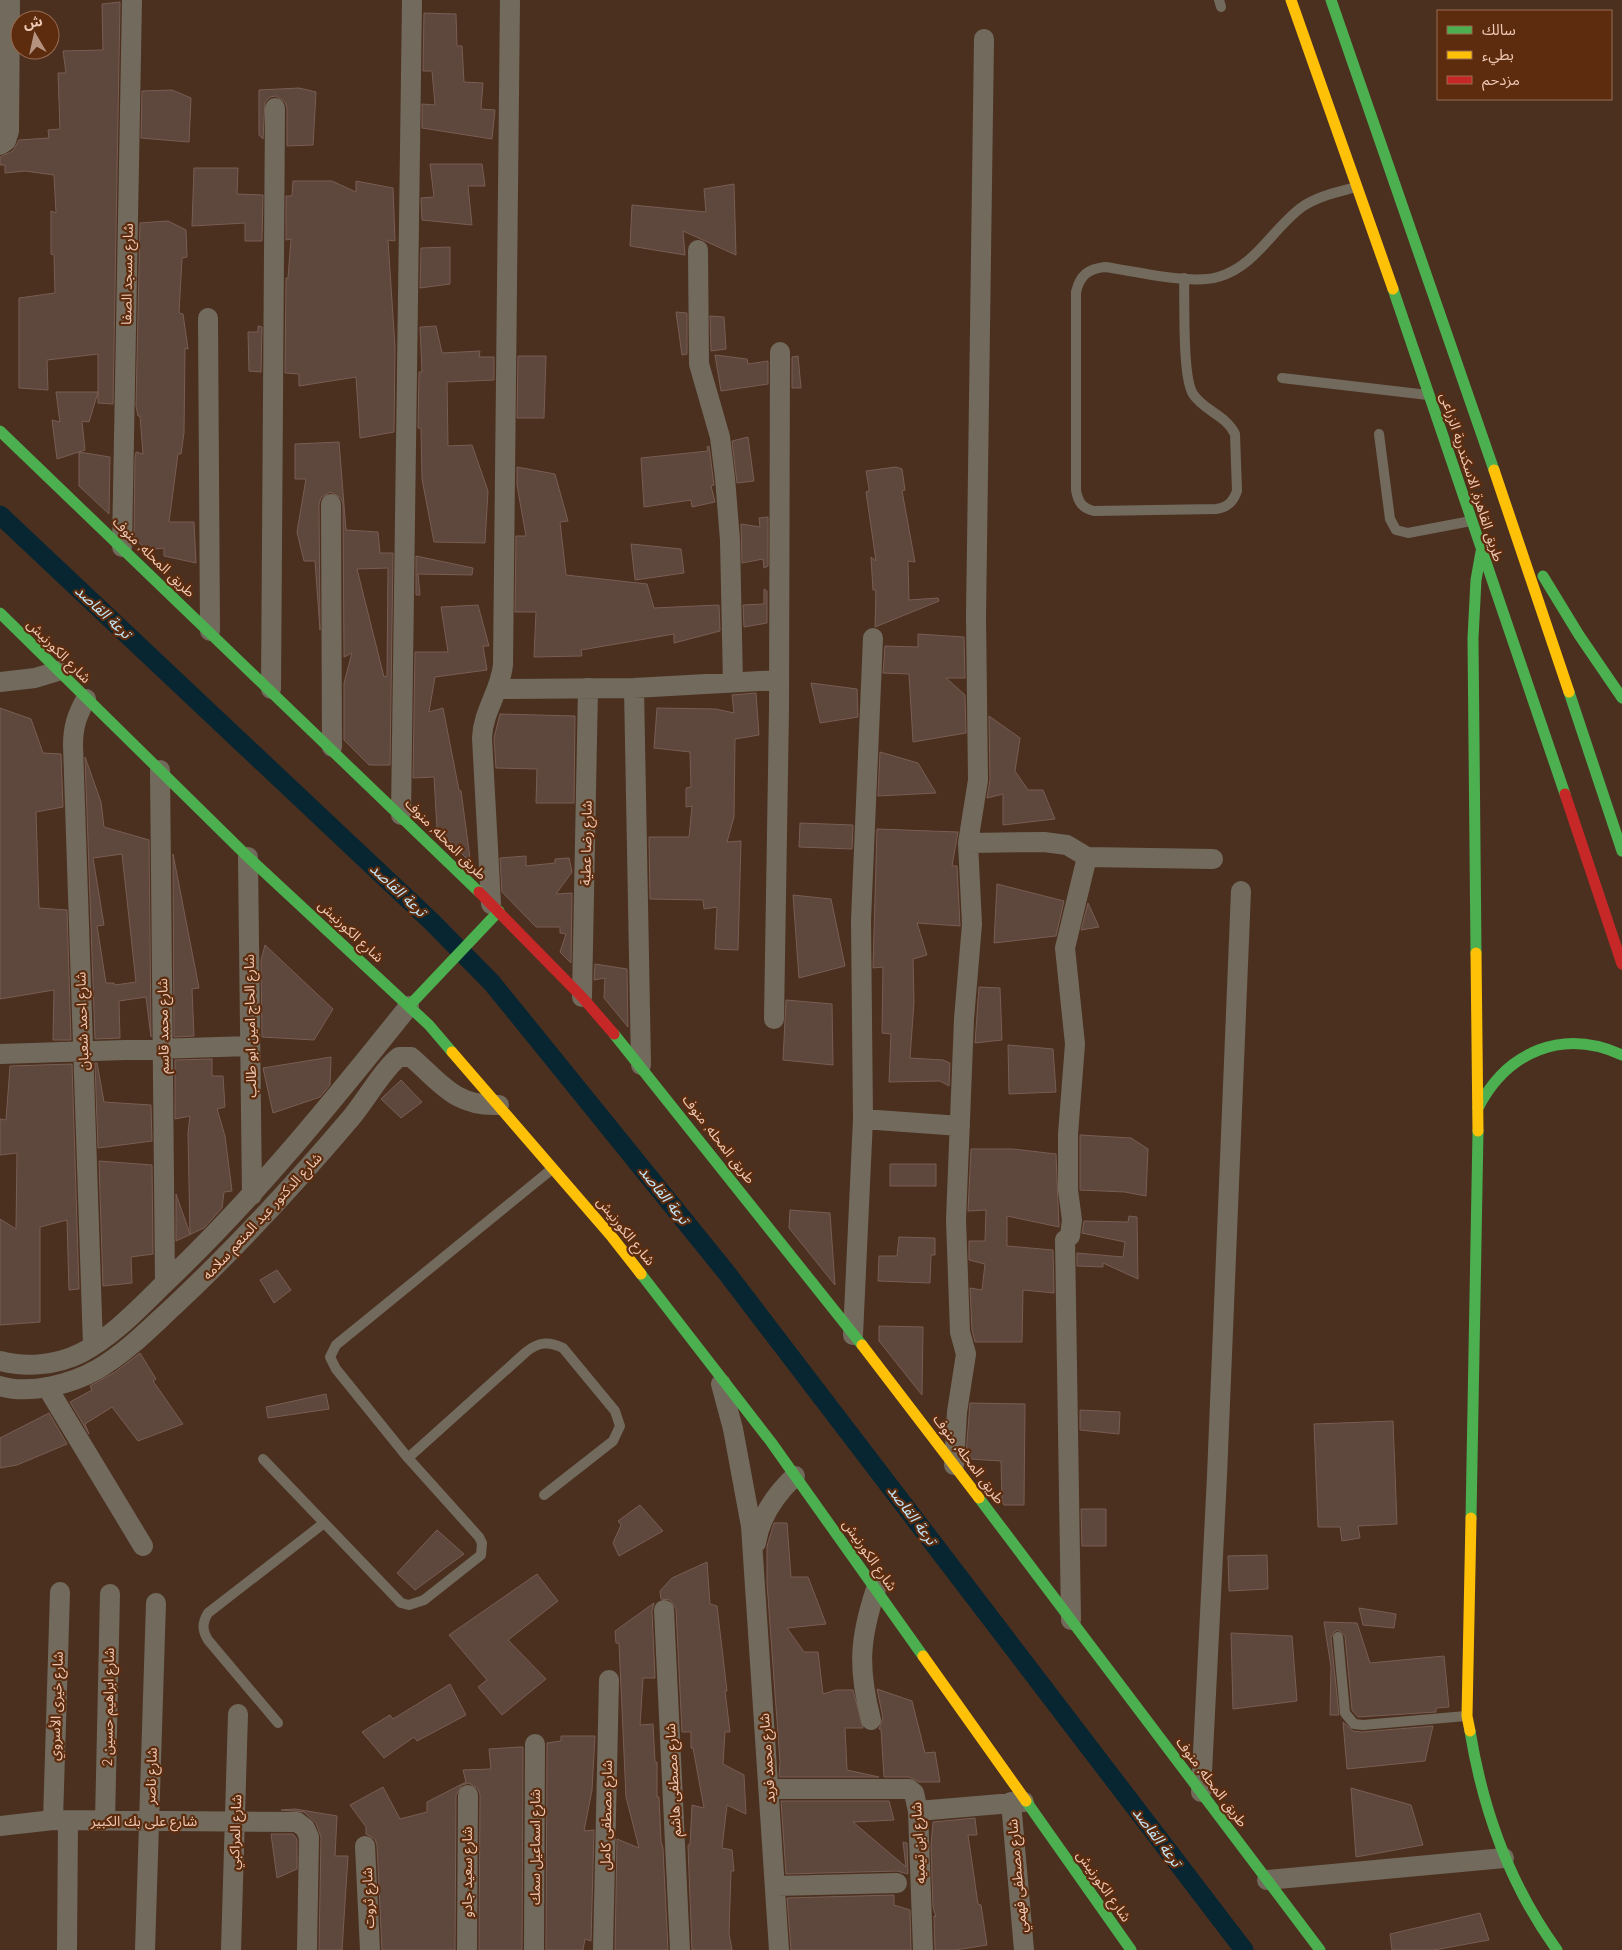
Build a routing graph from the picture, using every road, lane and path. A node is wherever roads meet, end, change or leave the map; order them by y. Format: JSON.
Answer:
{"nodes":[{"id":1,"x":10,"y":0,"type":"edge"},
{"id":2,"x":132,"y":0,"type":"edge"},
{"id":3,"x":412,"y":0,"type":"edge"},
{"id":4,"x":510,"y":0,"type":"edge"},
{"id":5,"x":1290,"y":0,"type":"edge"},
{"id":6,"x":1330,"y":0,"type":"edge"},
{"id":7,"x":984,"y":39,"type":"dead end"},
{"id":8,"x":275,"y":108,"type":"dead end"},
{"id":9,"x":0,"y":145,"type":"edge"},
{"id":10,"x":1357,"y":187,"type":"junction"},
{"id":11,"x":698,"y":250,"type":"dead end"},
{"id":12,"x":1184,"y":278,"type":"junction"},
{"id":13,"x":208,"y":318,"type":"dead end"},
{"id":14,"x":780,"y":352,"type":"dead end"},
{"id":15,"x":1282,"y":378,"type":"dead end"},
{"id":16,"x":1429,"y":395,"type":"junction"},
{"id":17,"x":0,"y":431,"type":"edge"},
{"id":18,"x":1379,"y":434,"type":"dead end"},
{"id":19,"x":331,"y":504,"type":"dead end"},
{"id":20,"x":1512,"y":520,"type":"junction"},
{"id":21,"x":1471,"y":521,"type":"junction"},
{"id":22,"x":122,"y":547,"type":"junction"},
{"id":23,"x":1481,"y":552,"type":"junction"},
{"id":24,"x":0,"y":614,"type":"edge"},
{"id":25,"x":210,"y":631,"type":"junction"},
{"id":26,"x":873,"y":638,"type":"dead end"},
{"id":27,"x":58,"y":672,"type":"junction"},
{"id":28,"x":778,"y":680,"type":"junction"},
{"id":29,"x":0,"y":682,"type":"edge"},
{"id":30,"x":733,"y":683,"type":"junction"},
{"id":31,"x":588,"y":688,"type":"junction"},
{"id":32,"x":634,"y":688,"type":"junction"},
{"id":33,"x":271,"y":689,"type":"junction"},
{"id":34,"x":498,"y":690,"type":"junction"},
{"id":35,"x":1622,"y":698,"type":"edge"},
{"id":36,"x":86,"y":699,"type":"junction"},
{"id":37,"x":332,"y":747,"type":"junction"},
{"id":38,"x":160,"y":770,"type":"junction"},
{"id":39,"x":401,"y":815,"type":"junction"},
{"id":40,"x":968,"y":843,"type":"junction"},
{"id":41,"x":1622,"y":851,"type":"edge"},
{"id":42,"x":248,"y":857,"type":"junction"},
{"id":43,"x":1086,"y":857,"type":"junction"},
{"id":44,"x":1213,"y":859,"type":"dead end"},
{"id":45,"x":1241,"y":891,"type":"dead end"},
{"id":46,"x":495,"y":907,"type":"junction"},
{"id":47,"x":1622,"y":964,"type":"edge"},
{"id":48,"x":582,"y":997,"type":"junction"},
{"id":49,"x":409,"y":1006,"type":"junction"},
{"id":50,"x":774,"y":1019,"type":"dead end"},
{"id":51,"x":250,"y":1046,"type":"junction"},
{"id":52,"x":163,"y":1049,"type":"junction"},
{"id":53,"x":83,"y":1052,"type":"junction"},
{"id":54,"x":0,"y":1054,"type":"edge"},
{"id":55,"x":1622,"y":1054,"type":"edge"},
{"id":56,"x":641,"y":1065,"type":"junction"},
{"id":57,"x":499,"y":1105,"type":"junction"},
{"id":58,"x":1478,"y":1108,"type":"junction"},
{"id":59,"x":863,"y":1119,"type":"junction"},
{"id":60,"x":960,"y":1126,"type":"junction"},
{"id":61,"x":553,"y":1168,"type":"junction"},
{"id":62,"x":252,"y":1195,"type":"junction"},
{"id":63,"x":165,"y":1283,"type":"junction"},
{"id":64,"x":853,"y":1334,"type":"junction"},
{"id":65,"x":92,"y":1346,"type":"junction"},
{"id":66,"x":0,"y":1362,"type":"edge"},
{"id":67,"x":718,"y":1372,"type":"junction"},
{"id":68,"x":0,"y":1374,"type":"edge"},
{"id":69,"x":0,"y":1386,"type":"edge"},
{"id":70,"x":47,"y":1387,"type":"junction"},
{"id":71,"x":408,"y":1458,"type":"junction"},
{"id":72,"x":264,"y":1459,"type":"dead end"},
{"id":73,"x":954,"y":1465,"type":"junction"},
{"id":74,"x":795,"y":1476,"type":"junction"},
{"id":75,"x":544,"y":1494,"type":"dead end"},
{"id":76,"x":324,"y":1522,"type":"junction"},
{"id":77,"x":143,"y":1546,"type":"dead end"},
{"id":78,"x":754,"y":1565,"type":"junction"},
{"id":79,"x":876,"y":1589,"type":"junction"},
{"id":80,"x":60,"y":1592,"type":"dead end"},
{"id":81,"x":110,"y":1594,"type":"dead end"},
{"id":82,"x":156,"y":1602,"type":"dead end"},
{"id":83,"x":664,"y":1610,"type":"dead end"},
{"id":84,"x":1071,"y":1620,"type":"junction"},
{"id":85,"x":1338,"y":1637,"type":"dead end"},
{"id":86,"x":609,"y":1680,"type":"dead end"},
{"id":87,"x":238,"y":1714,"type":"dead end"},
{"id":88,"x":1468,"y":1716,"type":"junction"},
{"id":89,"x":871,"y":1720,"type":"dead end"},
{"id":90,"x":278,"y":1723,"type":"dead end"},
{"id":91,"x":536,"y":1744,"type":"dead end"},
{"id":92,"x":769,"y":1789,"type":"junction"},
{"id":93,"x":1201,"y":1792,"type":"junction"},
{"id":94,"x":468,"y":1795,"type":"dead end"},
{"id":95,"x":1019,"y":1802,"type":"junction"},
{"id":96,"x":918,"y":1811,"type":"junction"},
{"id":97,"x":60,"y":1821,"type":"junction"},
{"id":98,"x":106,"y":1821,"type":"junction"},
{"id":99,"x":149,"y":1822,"type":"junction"},
{"id":100,"x":235,"y":1822,"type":"junction"},
{"id":101,"x":0,"y":1826,"type":"edge"},
{"id":102,"x":365,"y":1846,"type":"dead end"},
{"id":103,"x":1504,"y":1858,"type":"junction"},
{"id":104,"x":1267,"y":1880,"type":"junction"},
{"id":105,"x":896,"y":1883,"type":"dead end"},
{"id":106,"x":775,"y":1886,"type":"junction"},
{"id":107,"x":1122,"y":1947,"type":"edge"},
{"id":108,"x":1554,"y":1948,"type":"edge"},
{"id":109,"x":67,"y":1950,"type":"edge"},
{"id":110,"x":145,"y":1950,"type":"edge"},
{"id":111,"x":231,"y":1950,"type":"edge"},
{"id":112,"x":307,"y":1950,"type":"edge"},
{"id":113,"x":370,"y":1950,"type":"edge"},
{"id":114,"x":466,"y":1950,"type":"edge"},
{"id":115,"x":534,"y":1950,"type":"edge"},
{"id":116,"x":603,"y":1950,"type":"edge"},
{"id":117,"x":680,"y":1950,"type":"edge"},
{"id":118,"x":779,"y":1950,"type":"edge"},
{"id":119,"x":923,"y":1950,"type":"edge"},
{"id":120,"x":1024,"y":1950,"type":"edge"},
{"id":121,"x":1320,"y":1950,"type":"edge"}],
"edges":[{"from":1,"to":9,"type":"street"},
{"from":2,"to":22,"type":"street","name":"شارع مسجد الصفا"},
{"from":3,"to":39,"type":"street"},
{"from":4,"to":34,"type":"street"},
{"from":5,"to":10,"type":"main road","name":"طريق القاهرة, الاسكندرية الزراعى"},
{"from":6,"to":20,"type":"main road","name":"طريق القاهرة, الاسكندرية الزراعى"},
{"from":7,"to":40,"type":"street"},
{"from":8,"to":33,"type":"street"},
{"from":10,"to":12,"type":"lane"},
{"from":10,"to":16,"type":"main road","name":"طريق القاهرة, الاسكندرية الزراعى"},
{"from":11,"to":30,"type":"street"},
{"from":12,"to":12,"type":"lane"},
{"from":13,"to":25,"type":"street"},
{"from":14,"to":28,"type":"street"},
{"from":15,"to":16,"type":"lane"},
{"from":16,"to":21,"type":"main road","name":"طريق القاهرة, الاسكندرية الزراعى"},
{"from":17,"to":22,"type":"main road","name":"طريق المحله, منوف"},
{"from":18,"to":21,"type":"lane"},
{"from":19,"to":37,"type":"street"},
{"from":20,"to":35,"type":"main road"},
{"from":20,"to":41,"type":"main road","name":"طريق القاهرة, الاسكندرية الزراعى"},
{"from":21,"to":23,"type":"main road","name":"طريق القاهرة, الاسكندرية الزراعى"},
{"from":22,"to":25,"type":"main road","name":"طريق المحله, منوف"},
{"from":23,"to":47,"type":"main road","name":"طريق القاهرة, الاسكندرية الزراعى"},
{"from":23,"to":58,"type":"main road"},
{"from":24,"to":27,"type":"main road","name":"شارع الكورنيش"},
{"from":25,"to":33,"type":"main road","name":"طريق المحله, منوف"},
{"from":26,"to":59,"type":"street"},
{"from":27,"to":29,"type":"street"},
{"from":27,"to":36,"type":"main road","name":"شارع الكورنيش"},
{"from":28,"to":30,"type":"street"},
{"from":28,"to":50,"type":"street"},
{"from":30,"to":32,"type":"street"},
{"from":31,"to":32,"type":"street"},
{"from":31,"to":34,"type":"street"},
{"from":31,"to":48,"type":"street","name":"شارع رضا عطية"},
{"from":32,"to":56,"type":"street"},
{"from":33,"to":37,"type":"main road","name":"طريق المحله, منوف"},
{"from":34,"to":46,"type":"street"},
{"from":36,"to":38,"type":"main road","name":"شارع الكورنيش"},
{"from":36,"to":53,"type":"street","name":"شارع احمد شعبان"},
{"from":37,"to":39,"type":"main road","name":"طريق المحله, منوف"},
{"from":38,"to":42,"type":"main road","name":"شارع الكورنيش"},
{"from":38,"to":52,"type":"street","name":"شارع محمد قاسم"},
{"from":39,"to":46,"type":"main road","name":"طريق المحله, منوف"},
{"from":40,"to":43,"type":"street"},
{"from":40,"to":60,"type":"street"},
{"from":42,"to":49,"type":"main road","name":"شارع الكورنيش"},
{"from":42,"to":51,"type":"street","name":"شارع الحاج امين ابو طالب"},
{"from":43,"to":44,"type":"street"},
{"from":43,"to":84,"type":"street"},
{"from":45,"to":93,"type":"street"},
{"from":46,"to":48,"type":"main road","name":"طريق المحله, منوف"},
{"from":46,"to":49,"type":"main road"},
{"from":48,"to":56,"type":"main road","name":"طريق المحله, منوف"},
{"from":49,"to":57,"type":"main road","name":"شارع الكورنيش"},
{"from":49,"to":62,"type":"street","name":"شارع الدكتور عبد المنعم سلامه"},
{"from":51,"to":52,"type":"street"},
{"from":51,"to":62,"type":"street","name":"شارع الحاج امين ابو طالب"},
{"from":52,"to":53,"type":"street"},
{"from":52,"to":63,"type":"street","name":"شارع محمد قاسم"},
{"from":53,"to":54,"type":"street"},
{"from":53,"to":65,"type":"street","name":"شارع احمد شعبان"},
{"from":55,"to":58,"type":"main road"},
{"from":56,"to":64,"type":"main road","name":"طريق المحله, منوف"},
{"from":57,"to":61,"type":"main road","name":"شارع الكورنيش"},
{"from":57,"to":70,"type":"street","name":"شارع الدكتور عبد المنعم سلامه"},
{"from":58,"to":88,"type":"main road"},
{"from":59,"to":60,"type":"street"},
{"from":59,"to":64,"type":"street"},
{"from":60,"to":73,"type":"street"},
{"from":61,"to":67,"type":"main road","name":"شارع الكورنيش"},
{"from":61,"to":71,"type":"lane"},
{"from":62,"to":63,"type":"street","name":"شارع الدكتور عبد المنعم سلامه"},
{"from":63,"to":65,"type":"street","name":"شارع الدكتور عبد المنعم سلامه"},
{"from":64,"to":73,"type":"main road","name":"طريق المحله, منوف"},
{"from":65,"to":66,"type":"street","name":"شارع الدكتور عبد المنعم سلامه"},
{"from":66,"to":68,"type":"street"},
{"from":67,"to":74,"type":"main road","name":"شارع الكورنيش"},
{"from":67,"to":78,"type":"street","name":"شارع محمد فريد"},
{"from":69,"to":70,"type":"street","name":"شارع الدكتور عبد المنعم سلامه"},
{"from":70,"to":77,"type":"street"},
{"from":71,"to":75,"type":"lane"},
{"from":71,"to":76,"type":"lane"},
{"from":72,"to":76,"type":"lane"},
{"from":73,"to":84,"type":"main road","name":"طريق المحله, منوف"},
{"from":74,"to":78,"type":"street","name":"شارع محمد فريد"},
{"from":74,"to":79,"type":"main road","name":"شارع الكورنيش"},
{"from":76,"to":90,"type":"lane"},
{"from":78,"to":92,"type":"street","name":"شارع محمد فريد"},
{"from":79,"to":89,"type":"street"},
{"from":79,"to":95,"type":"main road","name":"شارع الكورنيش"},
{"from":80,"to":97,"type":"street","name":"شارع خيرى الأسروي"},
{"from":81,"to":98,"type":"street","name":"شارع ابراهيم حسين 2"},
{"from":82,"to":99,"type":"street","name":"شارع ناصر"},
{"from":83,"to":117,"type":"street","name":"شارع مصطفى هاشم"},
{"from":84,"to":93,"type":"main road","name":"طريق المحله, منوف"},
{"from":85,"to":88,"type":"lane"},
{"from":86,"to":116,"type":"street","name":"شارع مصطفى كامل"},
{"from":87,"to":100,"type":"street","name":"شارع المراكبي"},
{"from":88,"to":103,"type":"main road"},
{"from":91,"to":115,"type":"street","name":"شارع اسماعيل سمك"},
{"from":92,"to":96,"type":"street","name":"شارع ابن تيميه"},
{"from":92,"to":106,"type":"street","name":"شارع محمد فريد"},
{"from":93,"to":104,"type":"main road","name":"طريق المحله, منوف"},
{"from":94,"to":114,"type":"street","name":"شارع سعيد جادو"},
{"from":95,"to":96,"type":"street"},
{"from":95,"to":107,"type":"main road","name":"شارع الكورنيش"},
{"from":95,"to":120,"type":"street","name":"شارع مصطفى فهمي"},
{"from":96,"to":119,"type":"street","name":"شارع ابن تيميه"},
{"from":97,"to":98,"type":"street","name":"شارع على بك الكبير"},
{"from":97,"to":101,"type":"street","name":"شارع على بك الكبير"},
{"from":97,"to":109,"type":"street","name":"شارع خيرى الأسروي"},
{"from":98,"to":99,"type":"street","name":"شارع على بك الكبير"},
{"from":99,"to":100,"type":"street","name":"شارع على بك الكبير"},
{"from":99,"to":110,"type":"street","name":"شارع ناصر"},
{"from":100,"to":111,"type":"street","name":"شارع المراكبي"},
{"from":100,"to":112,"type":"street","name":"شارع على بك الكبير"},
{"from":102,"to":113,"type":"street","name":"شارع ثروت"},
{"from":103,"to":104,"type":"street"},
{"from":103,"to":108,"type":"main road"},
{"from":104,"to":121,"type":"main road","name":"طريق المحله, منوف"},
{"from":105,"to":106,"type":"street"},
{"from":106,"to":118,"type":"street","name":"شارع محمد فريد"}]}
